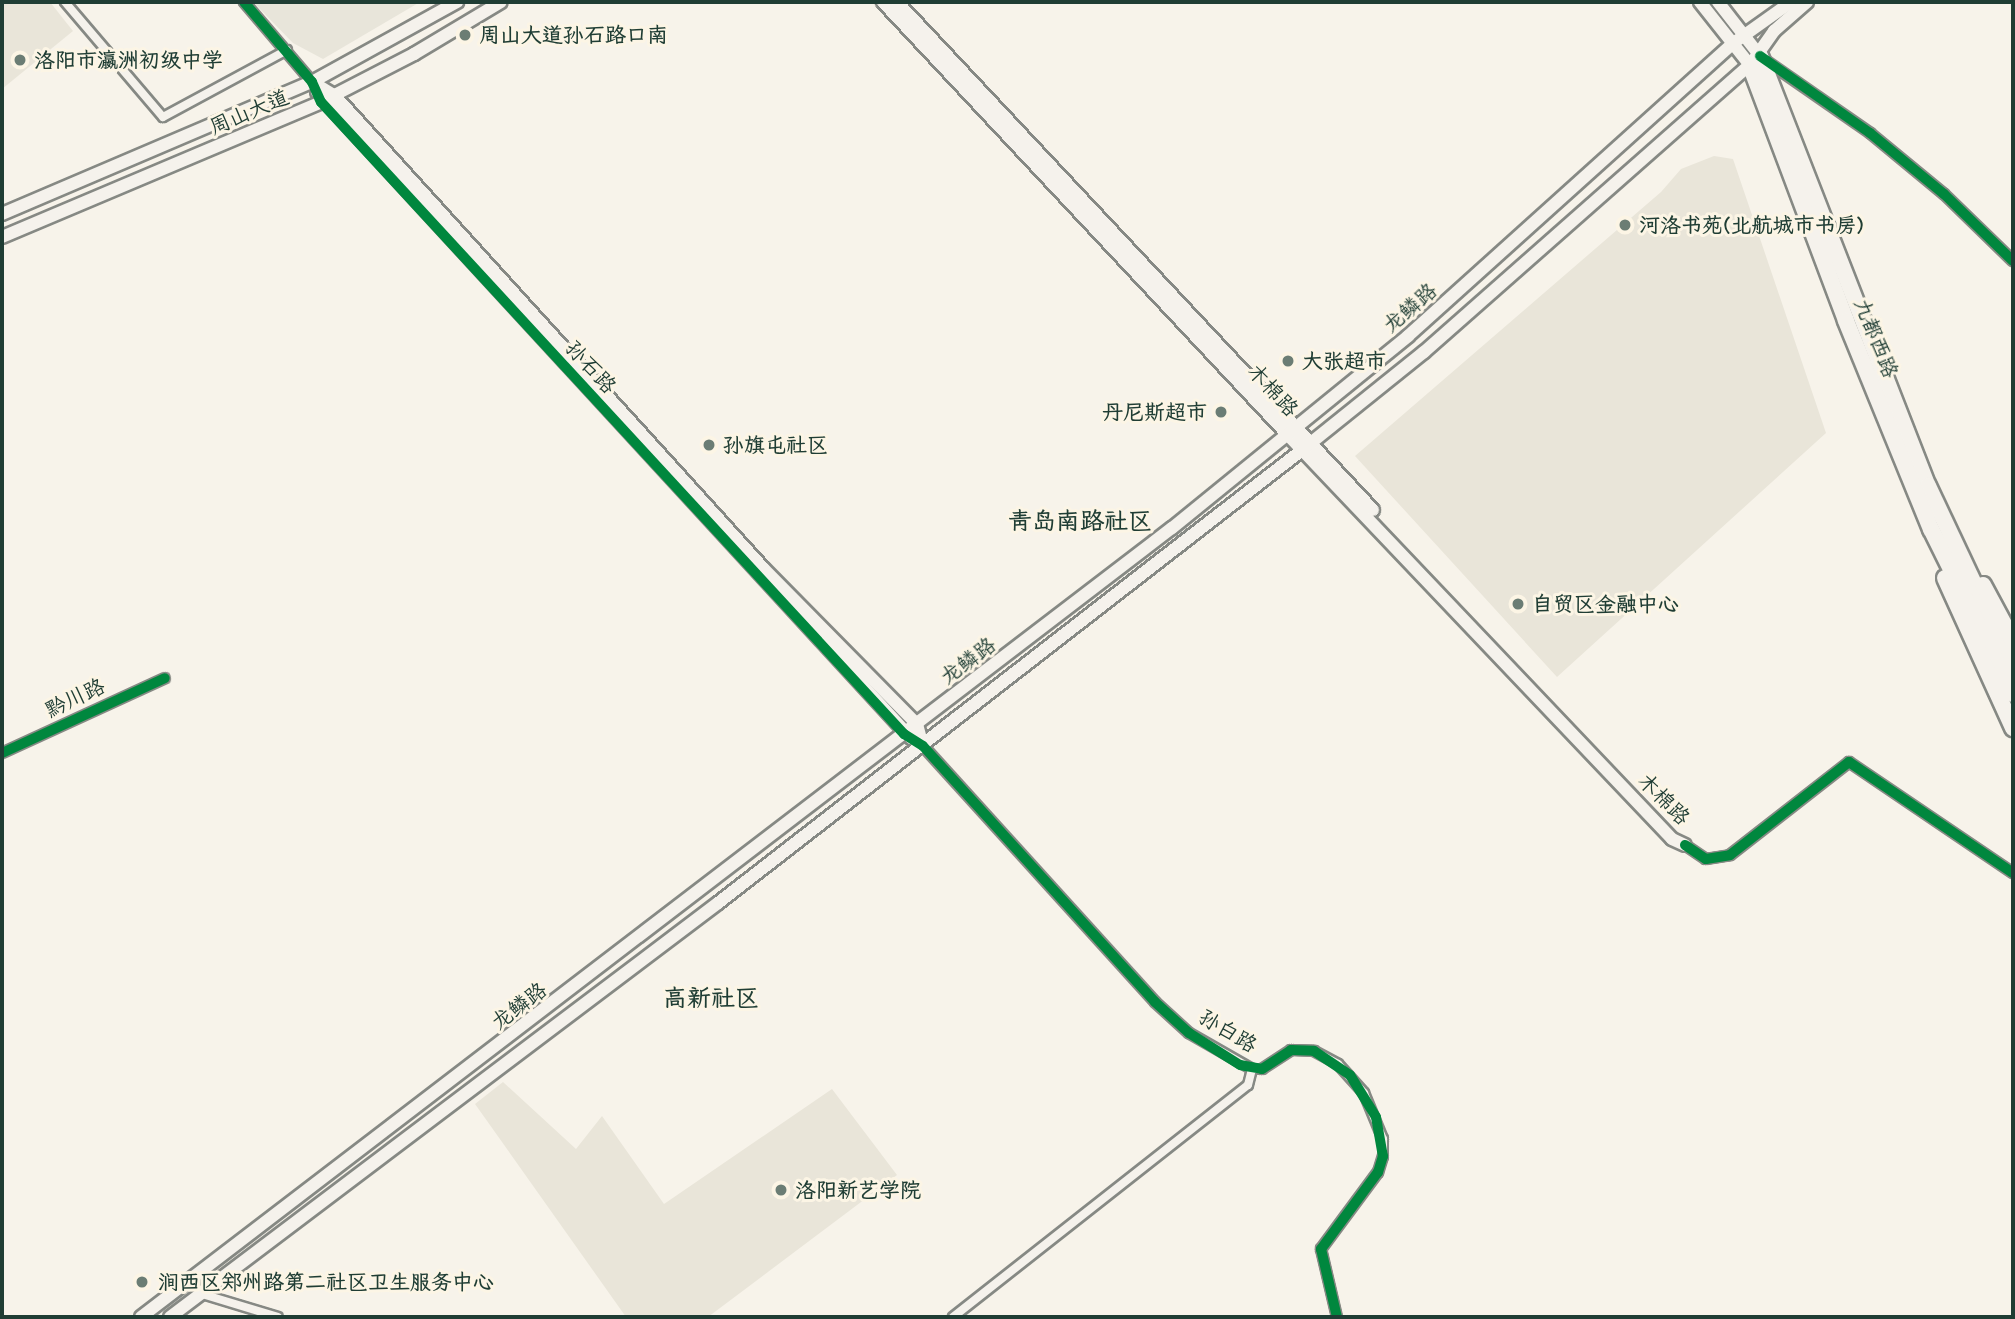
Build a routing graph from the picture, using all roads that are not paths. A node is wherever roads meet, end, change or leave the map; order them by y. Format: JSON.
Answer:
{"nodes":[{"id":1,"x":65,"y":2,"type":"edge"},
{"id":2,"x":244,"y":2,"type":"edge"},
{"id":3,"x":457,"y":2,"type":"edge"},
{"id":4,"x":501,"y":2,"type":"edge"},
{"id":5,"x":883,"y":2,"type":"edge"},
{"id":6,"x":897,"y":2,"type":"edge"},
{"id":7,"x":1700,"y":2,"type":"edge"},
{"id":8,"x":1718,"y":2,"type":"edge"},
{"id":9,"x":1791,"y":2,"type":"edge"},
{"id":10,"x":1807,"y":2,"type":"edge"},
{"id":11,"x":1740,"y":38,"type":"junction"},
{"id":12,"x":287,"y":50,"type":"junction"},
{"id":13,"x":1755,"y":61,"type":"junction"},
{"id":14,"x":312,"y":82,"type":"junction"},
{"id":15,"x":334,"y":95,"type":"junction"},
{"id":16,"x":321,"y":102,"type":"junction"},
{"id":17,"x":2,"y":214,"type":"edge"},
{"id":18,"x":2,"y":237,"type":"edge"},
{"id":19,"x":2013,"y":261,"type":"edge"},
{"id":20,"x":1292,"y":431,"type":"junction"},
{"id":21,"x":1306,"y":446,"type":"junction"},
{"id":22,"x":1928,"y":485,"type":"junction"},
{"id":23,"x":1931,"y":529,"type":"junction"},
{"id":24,"x":2013,"y":641,"type":"edge"},
{"id":25,"x":2013,"y":667,"type":"edge"},
{"id":26,"x":165,"y":678,"type":"dead end"},
{"id":27,"x":2013,"y":694,"type":"edge"},
{"id":28,"x":917,"y":724,"type":"junction"},
{"id":29,"x":2013,"y":728,"type":"edge"},
{"id":30,"x":904,"y":734,"type":"junction"},
{"id":31,"x":923,"y":746,"type":"junction"},
{"id":32,"x":2,"y":753,"type":"edge"},
{"id":33,"x":1685,"y":845,"type":"joint"},
{"id":34,"x":2013,"y":873,"type":"edge"},
{"id":35,"x":1252,"y":1069,"type":"junction"},
{"id":36,"x":191,"y":1280,"type":"junction"},
{"id":37,"x":202,"y":1294,"type":"junction"},
{"id":38,"x":141,"y":1317,"type":"edge"},
{"id":39,"x":170,"y":1317,"type":"edge"},
{"id":40,"x":278,"y":1317,"type":"edge"},
{"id":41,"x":953,"y":1317,"type":"edge"},
{"id":42,"x":1337,"y":1317,"type":"edge"}],
"edges":[{"from":1,"to":12,"type":"street"},
{"from":2,"to":12,"type":"street","name":"孙石路"},
{"from":3,"to":14,"type":"main road","name":"周山大道"},
{"from":4,"to":15,"type":"main road","name":"周山大道"},
{"from":5,"to":20,"type":"main road","name":"木棉路"},
{"from":6,"to":20,"type":"main road","name":"木棉路"},
{"from":7,"to":11,"type":"main road","name":"九都西路"},
{"from":8,"to":11,"type":"main road","name":"九都西路"},
{"from":9,"to":11,"type":"main road","name":"龙鳞路"},
{"from":10,"to":13,"type":"main road","name":"龙鳞路"},
{"from":11,"to":13,"type":"main road","name":"九都西路"},
{"from":11,"to":20,"type":"main road","name":"龙鳞路"},
{"from":12,"to":14,"type":"street","name":"孙石路"},
{"from":13,"to":19,"type":"street"},
{"from":13,"to":21,"type":"main road","name":"龙鳞路"},
{"from":13,"to":22,"type":"highway","name":"九都西路"},
{"from":13,"to":23,"type":"highway","name":"九都西路"},
{"from":14,"to":15,"type":"main road","name":"孙石路"},
{"from":14,"to":16,"type":"main road","name":"孙石路"},
{"from":14,"to":17,"type":"main road","name":"周山大道"},
{"from":15,"to":16,"type":"main road","name":"周山大道"},
{"from":15,"to":28,"type":"main road","name":"孙石路"},
{"from":16,"to":18,"type":"main road","name":"周山大道"},
{"from":16,"to":30,"type":"main road","name":"孙石路"},
{"from":20,"to":21,"type":"main road","name":"木棉路"},
{"from":20,"to":28,"type":"main road","name":"龙鳞路"},
{"from":21,"to":31,"type":"main road","name":"龙鳞路"},
{"from":21,"to":33,"type":"main road","name":"木棉路"},
{"from":22,"to":24,"type":"highway"},
{"from":22,"to":25,"type":"highway","name":"九都西路"},
{"from":23,"to":27,"type":"highway","name":"九都西路"},
{"from":23,"to":29,"type":"highway"},
{"from":26,"to":32,"type":"street","name":"黔川路"},
{"from":28,"to":30,"type":"main road","name":"龙鳞路"},
{"from":28,"to":31,"type":"main road","name":"孙石路"},
{"from":30,"to":31,"type":"main road","name":"孙石路"},
{"from":30,"to":36,"type":"main road","name":"龙鳞路"},
{"from":31,"to":35,"type":"street","name":"孙白路"},
{"from":31,"to":37,"type":"main road","name":"龙鳞路"},
{"from":33,"to":34,"type":"street"},
{"from":35,"to":41,"type":"street"},
{"from":35,"to":42,"type":"street","name":"孙白路"},
{"from":36,"to":37,"type":"street"},
{"from":36,"to":38,"type":"main road","name":"龙鳞路"},
{"from":37,"to":39,"type":"main road","name":"龙鳞路"},
{"from":37,"to":40,"type":"street"}]}
